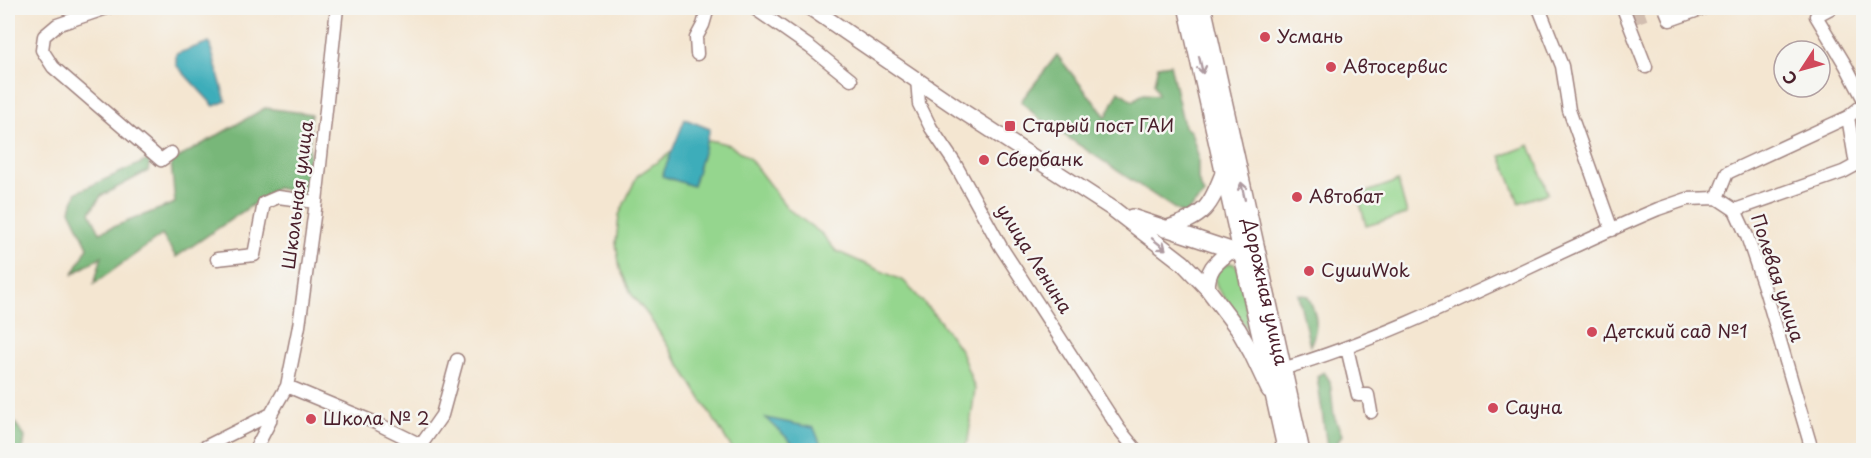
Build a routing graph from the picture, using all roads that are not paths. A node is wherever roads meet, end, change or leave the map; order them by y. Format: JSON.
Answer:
{"nodes":[{"id":1,"x":107,"y":8,"type":"edge"},
{"id":2,"x":337,"y":8,"type":"edge"},
{"id":3,"x":708,"y":8,"type":"edge"},
{"id":4,"x":754,"y":8,"type":"edge"},
{"id":5,"x":811,"y":8,"type":"edge"},
{"id":6,"x":1188,"y":8,"type":"edge"},
{"id":7,"x":1202,"y":8,"type":"edge"},
{"id":8,"x":1539,"y":8,"type":"edge"},
{"id":9,"x":1623,"y":8,"type":"edge"},
{"id":10,"x":1704,"y":8,"type":"edge"},
{"id":11,"x":1832,"y":8,"type":"edge"},
{"id":12,"x":1659,"y":9,"type":"edge"},
{"id":13,"x":697,"y":54,"type":"dead end"},
{"id":14,"x":1646,"y":68,"type":"dead end"},
{"id":15,"x":851,"y":80,"type":"dead end"},
{"id":16,"x":917,"y":80,"type":"junction"},
{"id":17,"x":1863,"y":102,"type":"edge"},
{"id":18,"x":1848,"y":117,"type":"junction"},
{"id":19,"x":171,"y":153,"type":"dead end"},
{"id":20,"x":1224,"y":171,"type":"junction"},
{"id":21,"x":1717,"y":198,"type":"junction"},
{"id":22,"x":316,"y":202,"type":"junction"},
{"id":23,"x":1113,"y":209,"type":"junction"},
{"id":24,"x":1736,"y":210,"type":"junction"},
{"id":25,"x":1165,"y":229,"type":"junction"},
{"id":26,"x":1612,"y":230,"type":"junction"},
{"id":27,"x":1237,"y":253,"type":"junction"},
{"id":28,"x":217,"y":259,"type":"dead end"},
{"id":29,"x":1260,"y":268,"type":"junction"},
{"id":30,"x":1207,"y":288,"type":"junction"},
{"id":31,"x":1347,"y":348,"type":"junction"},
{"id":32,"x":457,"y":360,"type":"dead end"},
{"id":33,"x":1282,"y":369,"type":"junction"},
{"id":34,"x":287,"y":386,"type":"junction"},
{"id":35,"x":1371,"y":412,"type":"dead end"},
{"id":36,"x":1279,"y":413,"type":"junction"},
{"id":37,"x":271,"y":414,"type":"junction"},
{"id":38,"x":421,"y":448,"type":"edge"},
{"id":39,"x":199,"y":450,"type":"edge"},
{"id":40,"x":255,"y":450,"type":"edge"},
{"id":41,"x":1136,"y":450,"type":"edge"},
{"id":42,"x":1287,"y":450,"type":"edge"},
{"id":43,"x":1300,"y":450,"type":"edge"},
{"id":44,"x":1812,"y":450,"type":"edge"}],
"edges":[{"from":1,"to":19,"type":"street"},
{"from":2,"to":22,"type":"street","name":"Школьная улица"},
{"from":3,"to":13,"type":"street"},
{"from":4,"to":15,"type":"street"},
{"from":5,"to":16,"type":"main road"},
{"from":6,"to":20,"type":"highway","name":"Дорожная улица","one_way":true},
{"from":29,"to":7,"type":"highway","name":"Дорожная улица","one_way":true},
{"from":8,"to":26,"type":"street"},
{"from":9,"to":14,"type":"street"},
{"from":10,"to":12,"type":"street"},
{"from":11,"to":17,"type":"street"},
{"from":16,"to":23,"type":"main road"},
{"from":16,"to":41,"type":"street","name":"улица Ленина"},
{"from":17,"to":18,"type":"street"},
{"from":18,"to":21,"type":"street"},
{"from":18,"to":24,"type":"street"},
{"from":20,"to":25,"type":"main road"},
{"from":20,"to":27,"type":"highway","name":"Дорожная улица"},
{"from":21,"to":24,"type":"street","name":"Полевая улица"},
{"from":21,"to":26,"type":"street"},
{"from":22,"to":28,"type":"street"},
{"from":22,"to":34,"type":"street","name":"Школьная улица"},
{"from":23,"to":25,"type":"main road"},
{"from":23,"to":30,"type":"main road","one_way":true},
{"from":24,"to":44,"type":"street","name":"Полевая улица"},
{"from":25,"to":27,"type":"main road"},
{"from":26,"to":31,"type":"street"},
{"from":27,"to":29,"type":"main road"},
{"from":27,"to":30,"type":"main road"},
{"from":27,"to":36,"type":"highway","name":"Дорожная улица"},
{"from":29,"to":33,"type":"highway","name":"Дорожная улица"},
{"from":30,"to":36,"type":"main road"},
{"from":31,"to":33,"type":"street"},
{"from":31,"to":35,"type":"street"},
{"from":32,"to":38,"type":"street"},
{"from":33,"to":43,"type":"highway","name":"Дорожная улица"},
{"from":34,"to":37,"type":"street","name":"Школьная улица"},
{"from":34,"to":38,"type":"street"},
{"from":36,"to":42,"type":"highway","name":"Дорожная улица"},
{"from":37,"to":39,"type":"street"},
{"from":37,"to":40,"type":"street","name":"Школьная улица"}]}
